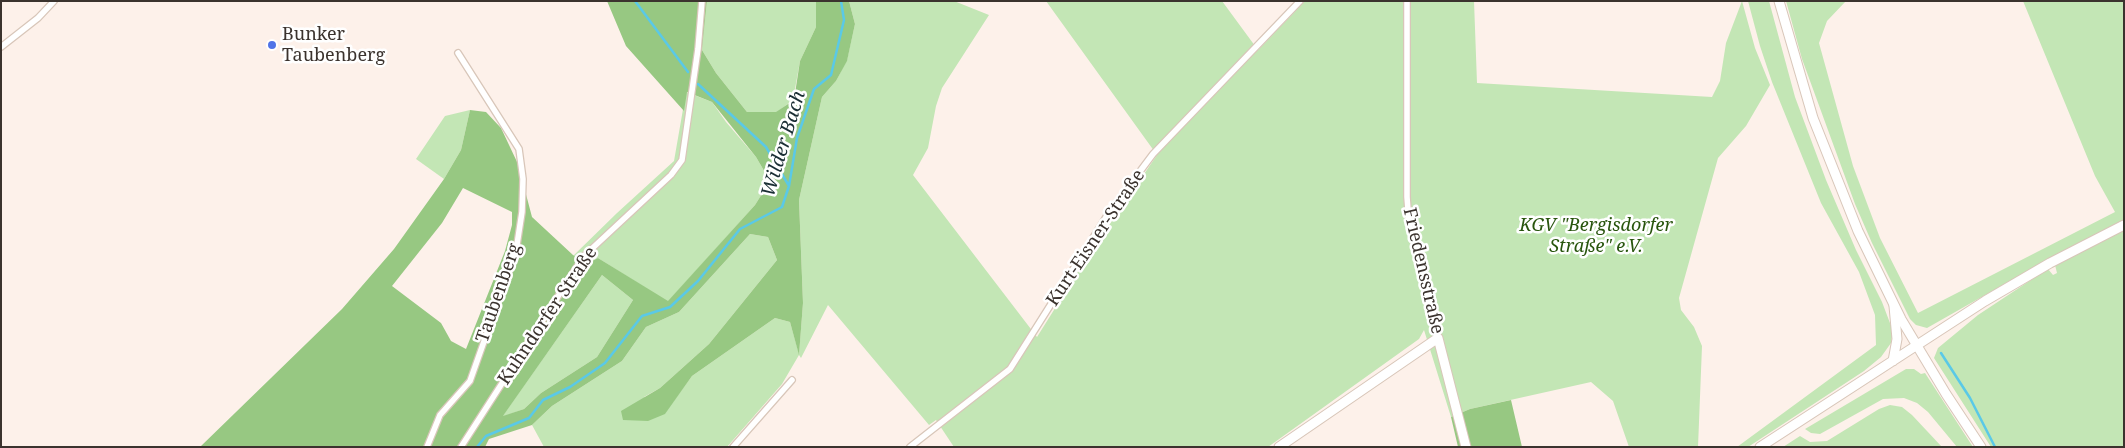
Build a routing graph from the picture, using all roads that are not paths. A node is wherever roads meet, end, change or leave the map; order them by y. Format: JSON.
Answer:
{"nodes":[{"id":1,"x":54,"y":1,"type":"edge"},
{"id":2,"x":702,"y":1,"type":"edge"},
{"id":3,"x":1300,"y":1,"type":"edge"},
{"id":4,"x":1407,"y":1,"type":"edge"},
{"id":5,"x":1779,"y":1,"type":"edge"},
{"id":6,"x":1,"y":47,"type":"edge"},
{"id":7,"x":458,"y":53,"type":"dead end"},
{"id":8,"x":2124,"y":226,"type":"edge"},
{"id":9,"x":1894,"y":305,"type":"junction"},
{"id":10,"x":1438,"y":338,"type":"junction"},
{"id":11,"x":1917,"y":346,"type":"junction"},
{"id":12,"x":1893,"y":361,"type":"junction"},
{"id":13,"x":792,"y":380,"type":"dead end"},
{"id":14,"x":427,"y":447,"type":"edge"},
{"id":15,"x":462,"y":447,"type":"edge"},
{"id":16,"x":733,"y":447,"type":"edge"},
{"id":17,"x":910,"y":447,"type":"edge"},
{"id":18,"x":1279,"y":447,"type":"edge"},
{"id":19,"x":1466,"y":447,"type":"edge"},
{"id":20,"x":1760,"y":447,"type":"edge"},
{"id":21,"x":1981,"y":447,"type":"edge"}],
"edges":[{"from":1,"to":6,"type":"street"},
{"from":2,"to":15,"type":"street","name":"Kuhndorfer Straße"},
{"from":3,"to":17,"type":"street","name":"Kurt-Eisner-Straße"},
{"from":4,"to":10,"type":"street","name":"Friedensstraße"},
{"from":5,"to":9,"type":"street"},
{"from":7,"to":14,"type":"street","name":"Taubenberg"},
{"from":8,"to":11,"type":"street"},
{"from":9,"to":11,"type":"street"},
{"from":9,"to":12,"type":"street"},
{"from":10,"to":18,"type":"street"},
{"from":10,"to":19,"type":"street","name":"Friedensstraße"},
{"from":11,"to":12,"type":"street"},
{"from":11,"to":21,"type":"street"},
{"from":12,"to":20,"type":"street"},
{"from":13,"to":16,"type":"street"}]}
